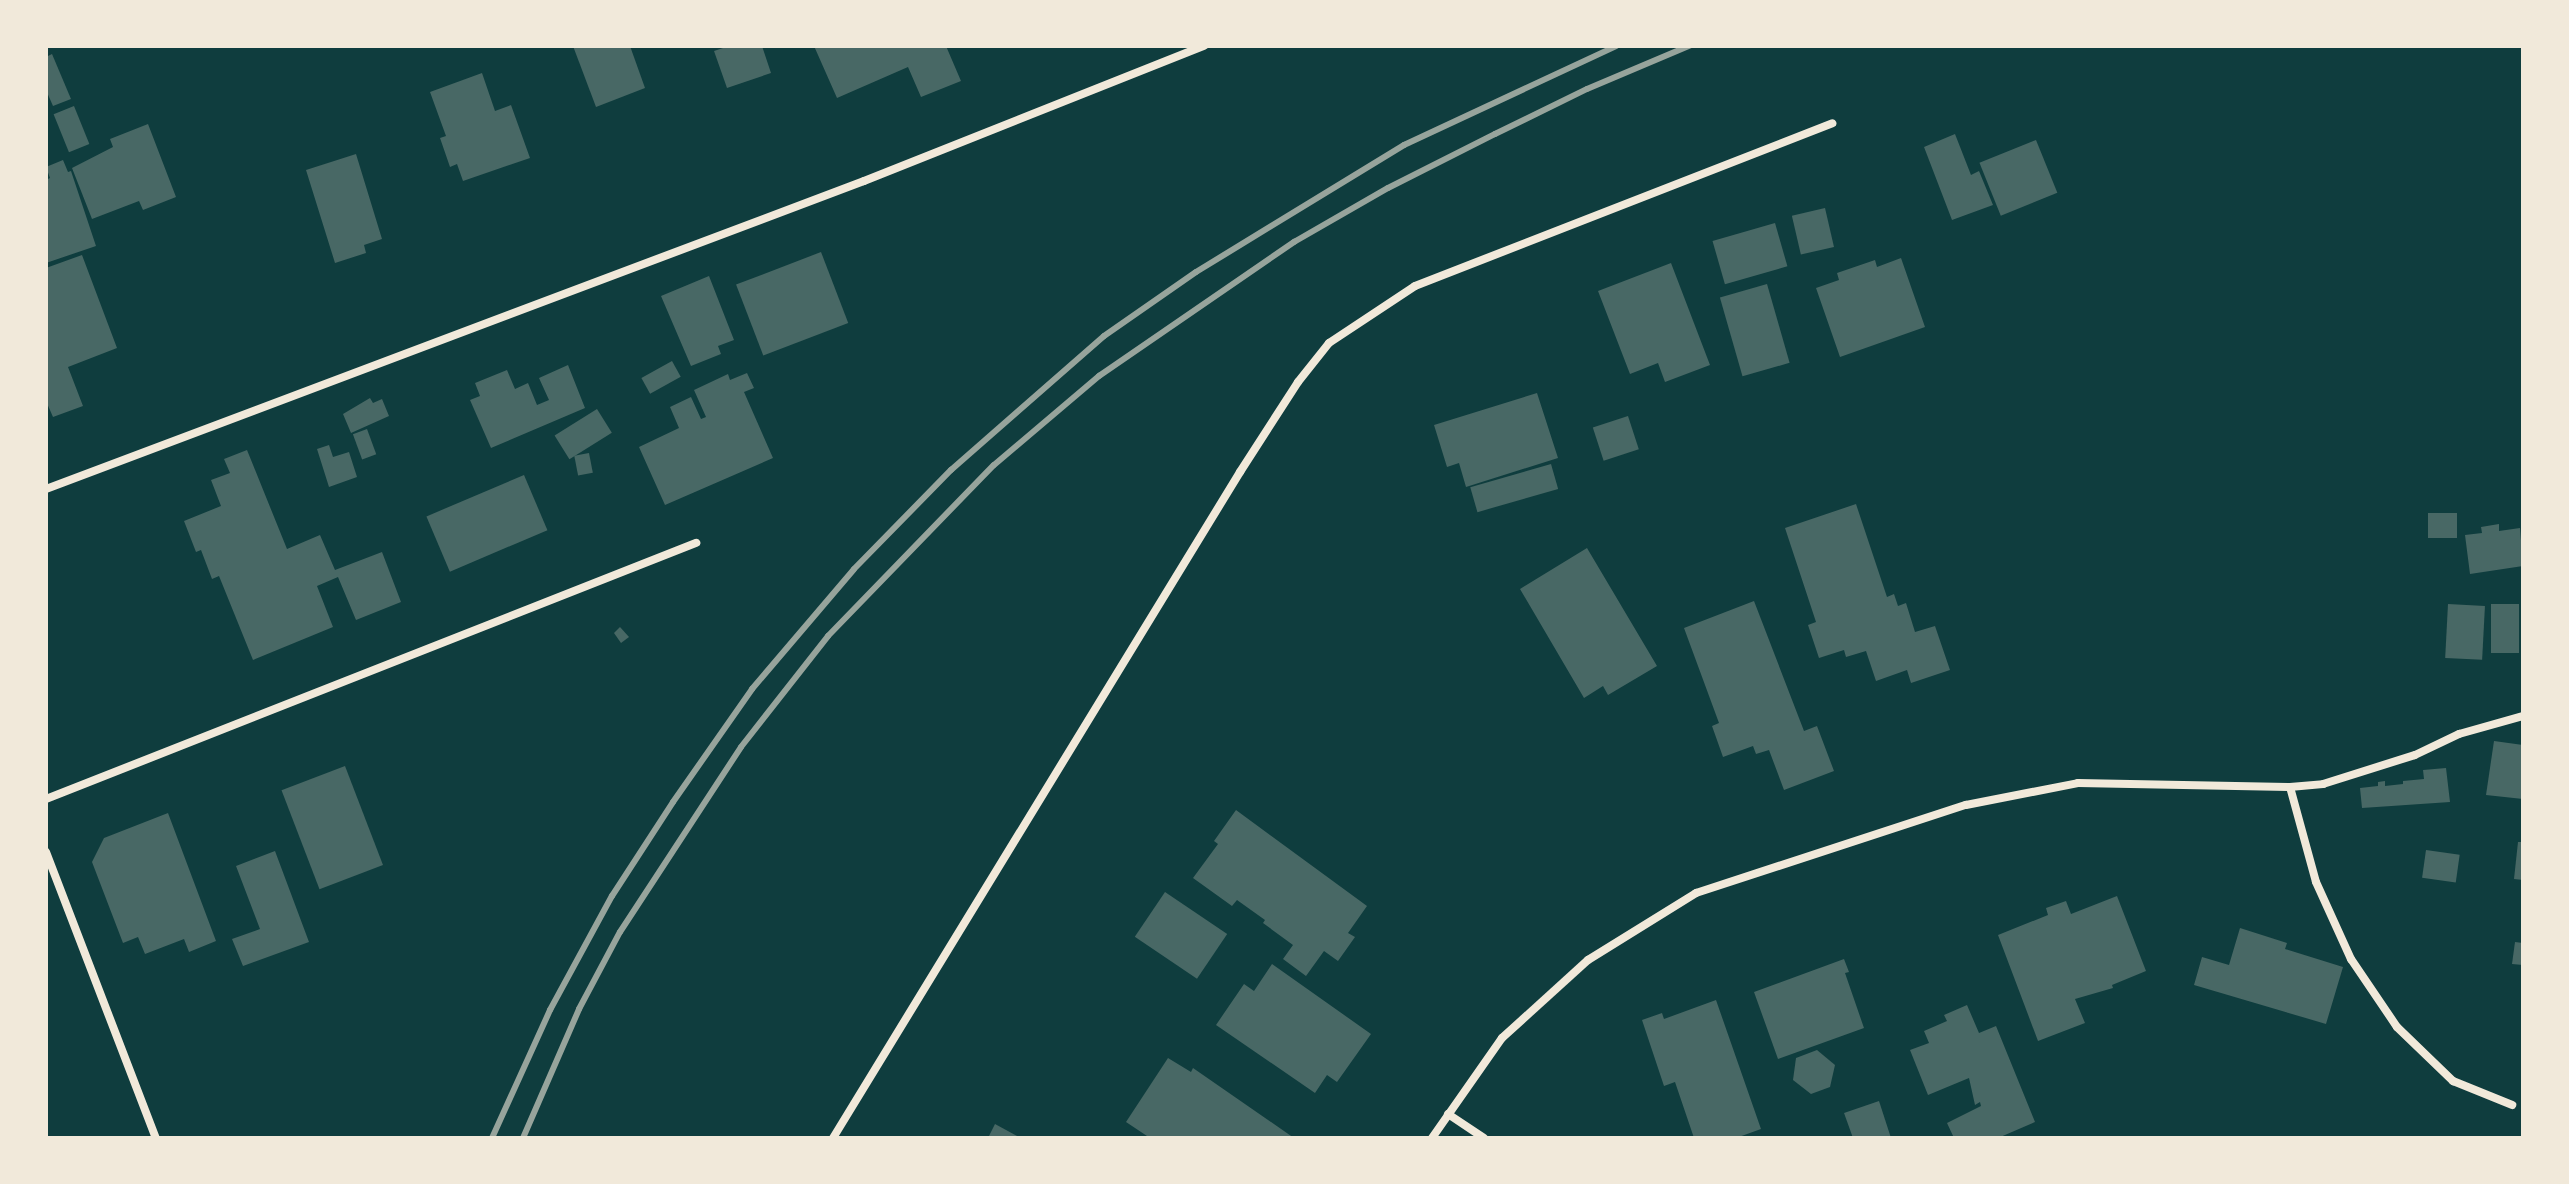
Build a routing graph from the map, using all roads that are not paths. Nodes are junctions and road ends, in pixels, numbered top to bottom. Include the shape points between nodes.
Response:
1 (1204, 46) edge
2 (1832, 123) dead end
3 (46, 489) edge
4 (696, 543) dead end
5 (2523, 716) edge
6 (2290, 787) junction
7 (46, 799) edge
8 (46, 852) edge
9 (2512, 1105) dead end
10 (1448, 1114) junction
11 (156, 1138) edge
12 (833, 1138) edge
13 (1432, 1138) edge
14 (1484, 1138) edge

1 - 3 street via 864,181
2 - 12 street via 1415,286 1329,343 1240,472
4 - 7 street
5 - 6 street via 2459,734 2349,778
6 - 9 street via 2316,882 2351,959 2397,1027 2453,1081
6 - 10 street via 2078,783 1966,805 1696,893 1588,960 1502,1038
8 - 11 street
10 - 13 street
10 - 14 street

